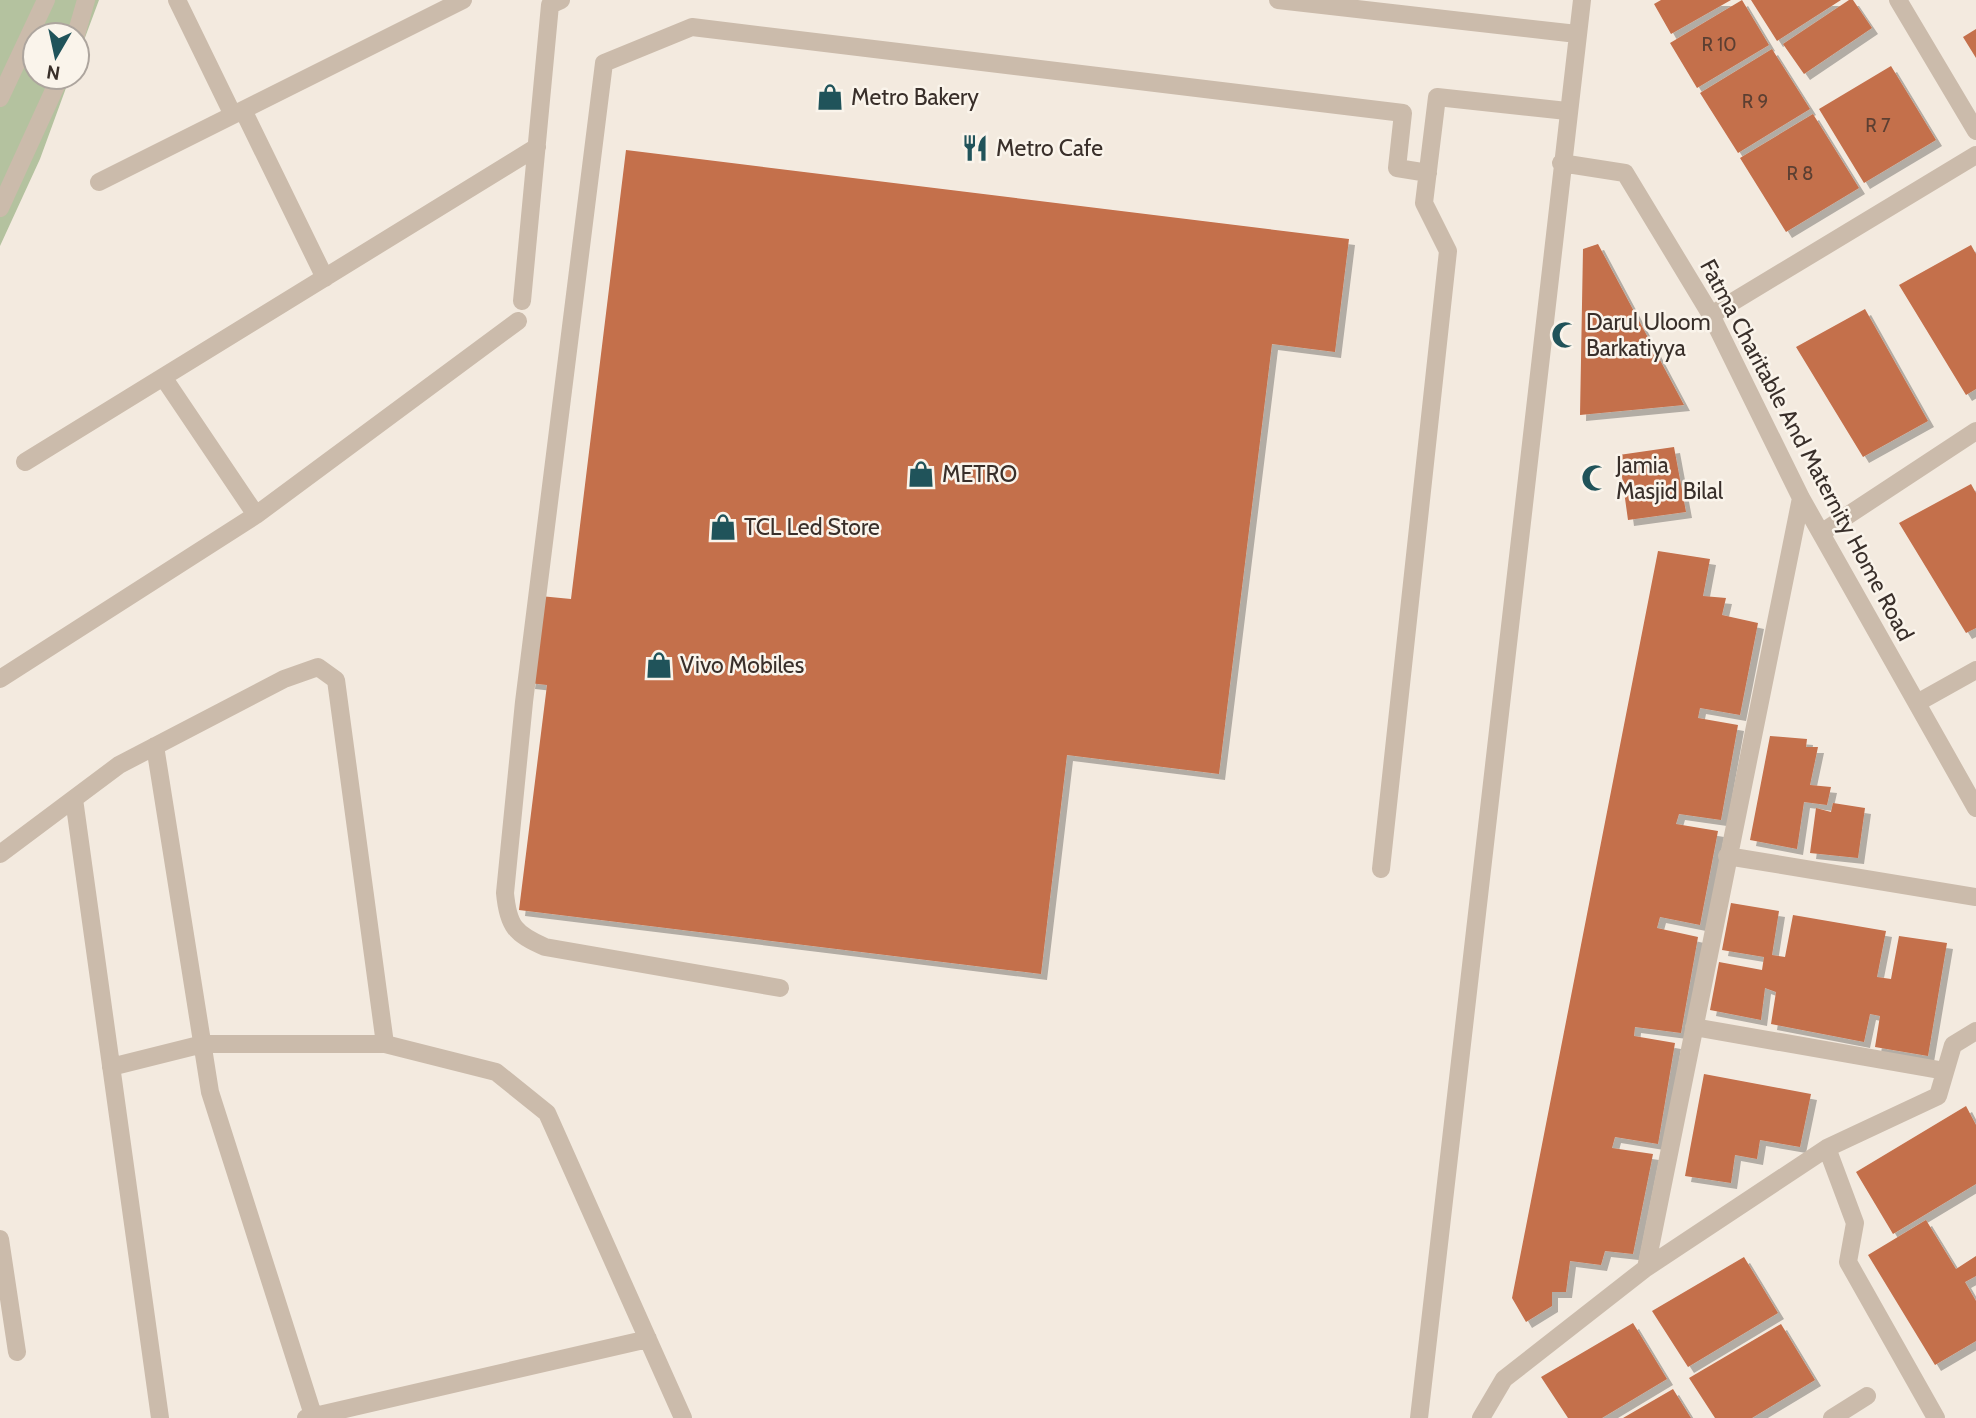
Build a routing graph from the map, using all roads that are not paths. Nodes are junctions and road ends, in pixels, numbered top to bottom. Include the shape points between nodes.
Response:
1 (46, 0) edge
2 (86, 0) edge
3 (177, 0) edge
4 (463, 0) edge
5 (1582, 0) edge
6 (1898, 0) edge
7 (1288, 1) edge
8 (553, 2) edge
9 (80, 21) edge
10 (1577, 34) junction
11 (54, 91) edge
12 (0, 97) edge
13 (1567, 111) junction
14 (238, 113) junction
15 (1976, 131) edge
16 (537, 147) junction
17 (1976, 155) edge
18 (1561, 163) junction
19 (1428, 173) junction
20 (99, 182) dead end
21 (0, 208) edge
22 (325, 278) junction
23 (522, 301) dead end
24 (1711, 315) junction
25 (517, 321) dead end
26 (163, 377) junction
27 (1973, 439) edge
28 (25, 462) dead end
29 (1801, 498) junction
30 (256, 515) junction
31 (1821, 533) junction
32 (1976, 670) edge
33 (0, 679) edge
34 (1917, 704) junction
35 (155, 746) junction
36 (74, 799) junction
37 (1976, 808) edge
38 (0, 854) edge
39 (1727, 856) junction
40 (1381, 869) dead end
41 (1976, 897) edge
42 (780, 988) dead end
43 (1694, 1027) junction
44 (1976, 1031) edge
45 (203, 1044) junction
46 (386, 1044) junction
47 (111, 1067) junction
48 (1945, 1071) junction
49 (1828, 1148) junction
50 (0, 1239) edge
51 (1646, 1268) junction
52 (648, 1339) junction
53 (17, 1352) dead end
54 (1867, 1396) dead end
55 (311, 1417) edge
56 (160, 1418) edge
57 (682, 1418) edge
58 (1419, 1418) edge
59 (1481, 1418) edge
60 (1832, 1418) edge
61 (1936, 1418) edge

1 - 12 street
2 - 9 street
3 - 14 street
4 - 14 street
5 - 10 street
6 - 15 street
7 - 10 street
8 - 16 street
10 - 13 street
11 - 21 street
13 - 18 street
13 - 19 street via 1437,97
14 - 20 street
14 - 22 street
16 - 22 street
16 - 23 street
17 - 24 street
18 - 24 street, Fatma Charitable And Maternity Home Road via 1625,173
18 - 58 street
19 - 40 street via 1424,204 1448,251
19 - 42 street via 1397,168 1404,113 692,27 604,62 524,702 505,893 507,916 521,936 545,947
22 - 26 street
24 - 29 street, Fatma Charitable And Maternity Home Road
25 - 30 street
26 - 28 street
26 - 30 street
27 - 31 street
29 - 31 street, Fatma Charitable And Maternity Home Road
29 - 39 street
30 - 33 street
31 - 34 street, Fatma Charitable And Maternity Home Road
32 - 34 street
34 - 37 street, Fatma Charitable And Maternity Home Road
35 - 36 street via 119,765
35 - 45 street
35 - 46 street via 284,678 318,667 336,680
36 - 38 street
36 - 47 street
39 - 41 street
39 - 43 street
43 - 48 street
43 - 51 street
44 - 48 street via 1953,1045
45 - 46 street
45 - 47 street
45 - 55 street via 210,1092
46 - 52 street via 496,1072 547,1113
47 - 56 street
48 - 49 street via 1938,1096
49 - 51 street
49 - 61 street via 1856,1223 1848,1262
50 - 53 street
51 - 59 street via 1504,1379
52 - 55 street
52 - 57 street
54 - 60 street

